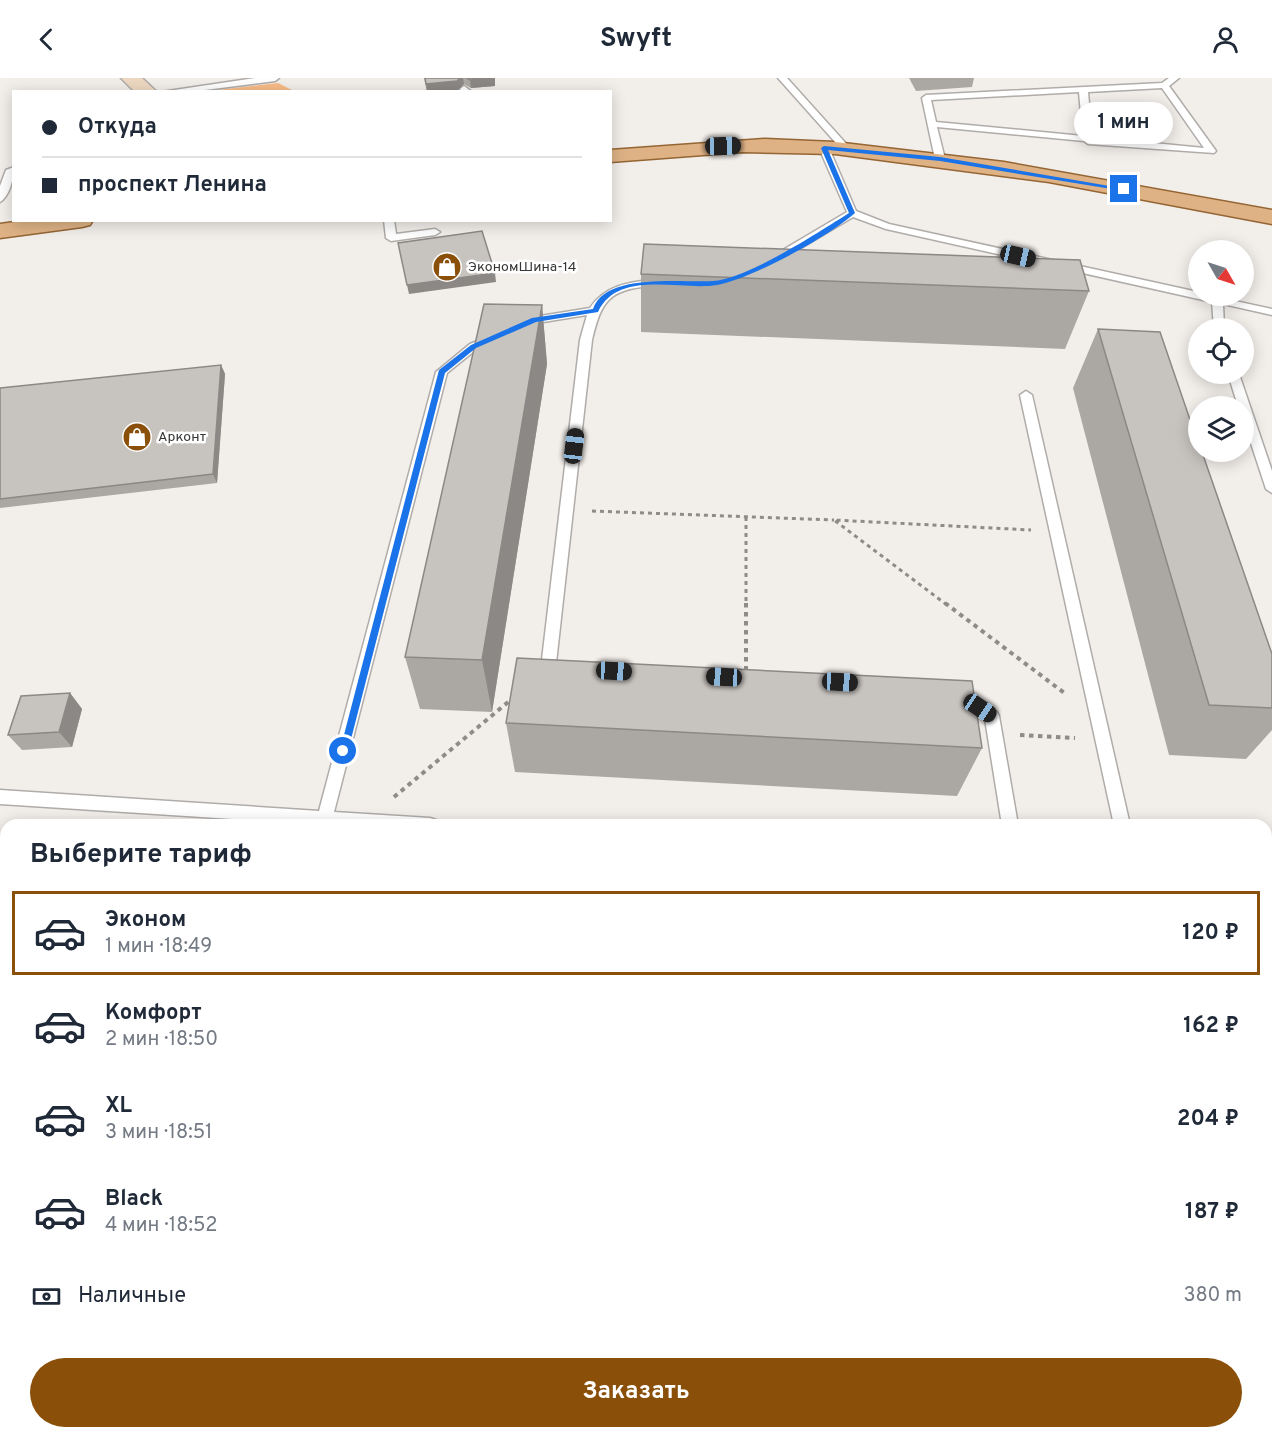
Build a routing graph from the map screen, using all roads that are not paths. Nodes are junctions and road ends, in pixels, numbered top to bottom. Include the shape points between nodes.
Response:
1 (130, 78) edge
2 (275, 78) edge
3 (782, 78) edge
4 (1175, 78) edge
5 (1164, 85) junction
6 (1083, 88) junction
7 (145, 90) edge
8 (181, 90) edge
9 (933, 124) junction
10 (1088, 141) junction
11 (824, 148) junction
12 (847, 150) junction
13 (612, 156) edge
14 (940, 159) junction
15 (12, 170) edge
16 (0, 199) edge
17 (852, 213) junction
18 (1265, 214) edge
19 (67, 222) edge
20 (389, 222) edge
21 (0, 231) edge
22 (435, 232) dead end
23 (765, 264) edge
24 (673, 283) edge
25 (1188, 294) edge
26 (1244, 306) edge
27 (596, 310) junction
28 (1272, 312) edge
29 (1236, 384) edge
30 (1026, 395) dead end
31 (1272, 489) edge
32 (571, 669) edge
33 (945, 691) edge
34 (0, 797) edge
35 (325, 818) junction
36 (339, 819) edge
37 (1009, 819) edge
38 (1121, 819) edge

1 - 7 street
2 - 8 lane
3 - 12 lane
4 - 5 lane
5 - 6 lane
5 - 10 lane via 1211,151
6 - 9 lane via 926,98
6 - 10 lane
9 - 10 lane
9 - 14 lane
11 - 12 main road
11 - 13 main road via 723,146
11 - 17 lane
12 - 14 main road
14 - 18 main road
15 - 16 lane
17 - 23 lane
17 - 25 lane via 886,226
19 - 21 main road
20 - 22 lane via 391,238
24 - 27 lane via 641,283 615,291
26 - 28 lane
27 - 32 lane via 586,340 548,668
27 - 35 lane via 534,320 474,346 442,372
29 - 31 lane
30 - 38 lane
33 - 37 lane via 967,699 993,716
34 - 35 lane
35 - 36 lane

